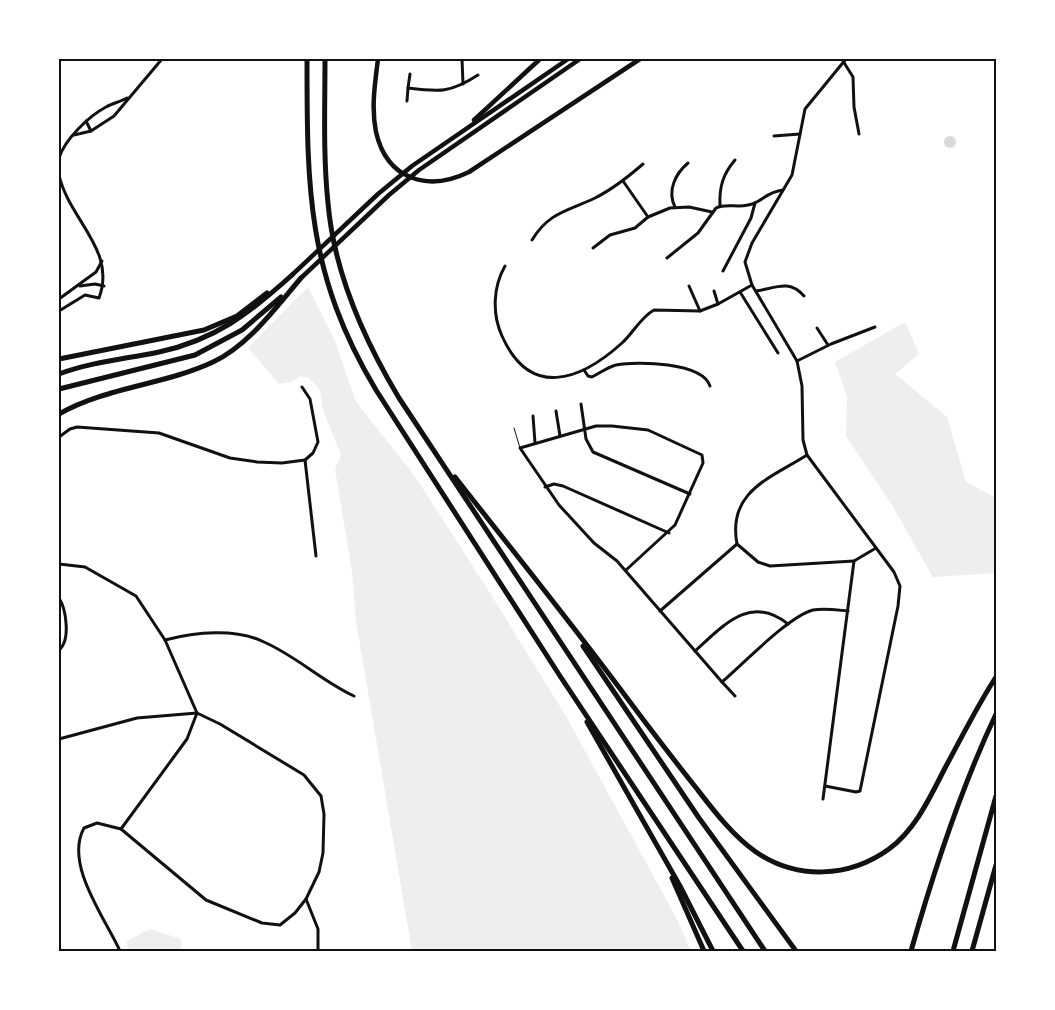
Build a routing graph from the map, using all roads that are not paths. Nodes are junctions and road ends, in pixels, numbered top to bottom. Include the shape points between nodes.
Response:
1 (162, 59) edge
2 (307, 59) edge
3 (326, 59) edge
4 (378, 59) edge
5 (462, 59) edge
6 (540, 59) edge
7 (568, 59) edge
8 (580, 59) edge
9 (636, 59) edge
10 (640, 59) edge
11 (844, 60) edge
12 (631, 64) junction
13 (410, 74) dead end
14 (478, 75) dead end
15 (463, 84) junction
16 (408, 88) junction
17 (129, 96) junction
18 (407, 100) dead end
19 (86, 121) junction
20 (91, 131) junction
21 (462, 132) junction
22 (800, 134) junction
23 (859, 134) dead end
24 (74, 135) junction
25 (774, 136) dead end
26 (59, 158) edge
27 (735, 160) dead end
28 (688, 163) dead end
29 (643, 164) dead end
30 (59, 175) edge
31 (623, 181) junction
32 (784, 190) junction
33 (755, 203) junction
34 (720, 206) junction
35 (675, 207) junction
36 (712, 212) junction
37 (648, 217) junction
38 (532, 240) dead end
39 (593, 248) dead end
40 (666, 258) dead end
41 (102, 261) junction
42 (505, 266) dead end
43 (722, 271) dead end
44 (292, 275) junction
45 (301, 278) junction
46 (752, 285) junction
47 (104, 286) junction
48 (689, 286) dead end
49 (77, 287) junction
50 (714, 291) dead end
51 (740, 292) junction
52 (756, 292) junction
53 (804, 296) dead end
54 (59, 299) edge
55 (718, 304) junction
56 (59, 311) edge
57 (700, 311) junction
58 (875, 327) dead end
59 (817, 328) dead end
60 (828, 345) junction
61 (778, 353) dead end
62 (59, 359) edge
63 (797, 361) junction
64 (584, 370) junction
65 (59, 374) edge
66 (710, 386) dead end
67 (302, 387) dead end
68 (59, 389) edge
69 (581, 404) dead end
70 (556, 411) dead end
71 (59, 414) edge
72 (533, 416) dead end
73 (514, 428) dead end
74 (585, 430) junction
75 (560, 436) junction
76 (59, 437) edge
77 (535, 443) junction
78 (430, 445) junction
79 (520, 448) junction
80 (807, 455) junction
81 (305, 460) junction
82 (545, 487) junction
83 (690, 494) junction
84 (669, 533) junction
85 (737, 544) junction
86 (876, 548) junction
87 (316, 556) dead end
88 (854, 561) junction
89 (59, 564) edge
90 (626, 570) junction
91 (59, 598) edge
92 (660, 611) junction
93 (848, 611) junction
94 (562, 614) junction
95 (788, 624) junction
96 (165, 640) junction
97 (59, 650) edge
98 (695, 651) junction
99 (560, 676) junction
100 (996, 677) edge
101 (722, 682) junction
102 (354, 696) dead end
103 (734, 696) dead end
104 (197, 713) junction
105 (996, 714) edge
106 (59, 739) edge
107 (825, 786) junction
108 (996, 796) edge
109 (823, 799) dead end
110 (121, 829) junction
111 (660, 851) junction
112 (996, 865) edge
113 (306, 899) junction
114 (120, 951) edge
115 (318, 951) edge
116 (704, 951) edge
117 (713, 951) edge
118 (743, 951) edge
119 (765, 951) edge
120 (796, 951) edge
121 (911, 951) edge
122 (952, 951) edge
123 (972, 951) edge

1 - 17 street
2 - 99 highway via 312,216 336,312 376,390
3 - 78 highway via 325,167 328,204 341,271 372,351
4 - 12 main road via 374,109 376,132 384,153 406,175 432,183 449,180 476,168
5 - 15 street
6 - 21 main road
7 - 21 main road
8 - 45 main road via 419,170
9 - 12 main road
10 - 12 main road
11 - 22 street via 805,109
11 - 23 street via 853,77
13 - 16 street
14 - 15 street
15 - 16 street via 440,92
16 - 18 street
17 - 19 street
17 - 20 street via 114,116
19 - 20 street
19 - 24 street
20 - 24 street
21 - 44 main road via 399,176
22 - 25 street
22 - 32 street via 795,166
24 - 26 street
27 - 34 street via 720,186
28 - 35 street via 671,189
29 - 31 street
30 - 41 street
31 - 37 street
31 - 38 street via 595,198 553,216 542,224
32 - 33 street via 771,191
32 - 46 street via 746,254 746,271
33 - 34 street
33 - 43 street via 751,218
34 - 36 street
35 - 36 street
35 - 37 street
36 - 40 street via 698,233
37 - 39 street via 635,228 604,238
41 - 47 street
41 - 49 street via 96,272
42 - 64 street via 498,280 495,308 500,331 513,359 528,372 541,376
44 - 62 highway via 237,316 216,326
44 - 65 highway via 240,319 212,335 176,348 90,364
45 - 68 highway via 254,321 209,349 164,364
45 - 71 highway via 248,336 214,361 84,401
46 - 51 street
46 - 52 street
47 - 49 street via 90,284
47 - 56 street via 99,298 85,295
48 - 57 street
49 - 54 street
50 - 55 street
51 - 55 street
51 - 61 street
52 - 53 street via 789,285
52 - 63 street
55 - 57 street
57 - 64 street via 654,310 621,344
58 - 60 street
59 - 60 street
60 - 63 street
63 - 80 street
64 - 66 street via 592,377 619,365 675,366 700,374
67 - 81 street via 310,399 318,442
69 - 74 street
70 - 75 street
72 - 77 street
73 - 79 lane
74 - 75 street
74 - 83 street via 589,447 596,454
74 - 83 street via 604,426 643,429 698,452 704,457
75 - 77 street
76 - 81 street via 77,427 150,432 241,461 282,463
77 - 79 street
78 - 94 highway
78 - 119 highway
79 - 82 street
80 - 85 street via 762,480 750,491 735,526
80 - 86 street
81 - 87 street
82 - 84 street via 563,486
82 - 90 street via 590,539
83 - 84 street
84 - 90 street
85 - 88 street via 752,558 770,566
85 - 92 street
86 - 88 street
86 - 107 street via 896,576 900,593 859,792
88 - 93 street
89 - 96 street via 85,567 132,592
90 - 92 street
91 - 97 street via 65,628 64,643
92 - 98 street
93 - 95 street via 816,609
93 - 107 street
94 - 100 highway via 668,755 717,814 757,852 775,862 809,872 852,868 899,841 922,811
94 - 120 highway via 699,818
95 - 98 street via 772,613 740,614
95 - 101 street
96 - 102 street via 208,634 249,636 266,642
96 - 104 street
98 - 101 street
99 - 111 highway
99 - 118 highway
101 - 103 street
104 - 106 street via 137,718
104 - 110 street via 188,739
104 - 113 street via 304,775 321,796 323,853 319,872
105 - 121 highway via 950,828
107 - 109 street
108 - 122 highway
110 - 113 street via 206,900 262,923 272,926 286,921
110 - 114 street via 104,824 90,825 84,828 77,845 83,875
111 - 116 highway
111 - 117 highway
112 - 123 highway
113 - 115 street via 318,929

